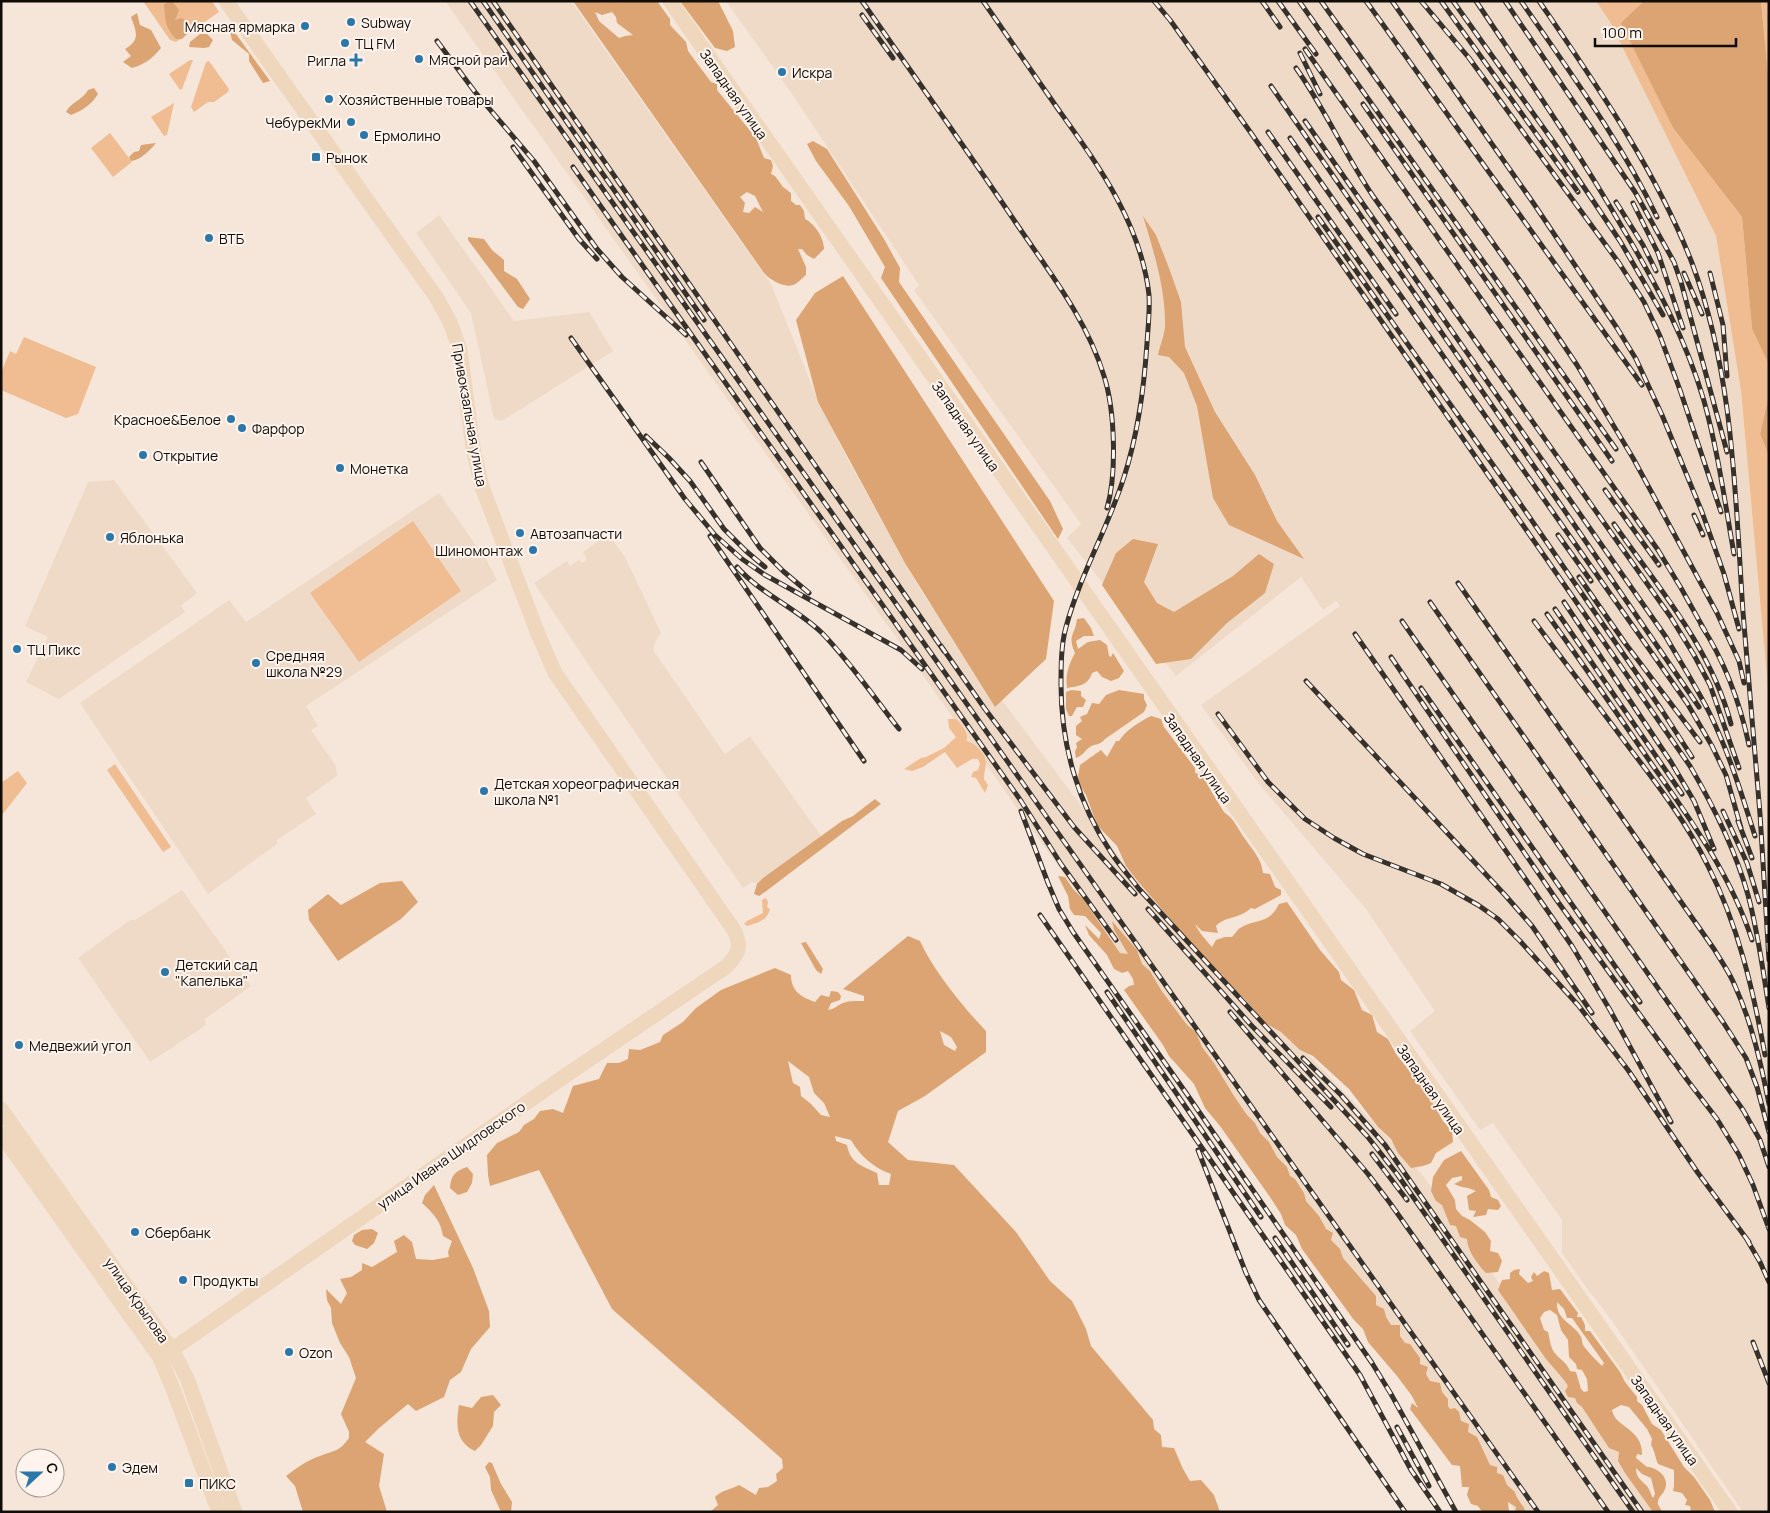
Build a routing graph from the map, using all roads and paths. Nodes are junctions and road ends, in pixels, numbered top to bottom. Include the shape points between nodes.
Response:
1 (226, 1) edge
2 (670, 1) edge
3 (739, 950) joint
4 (1, 1109) edge
5 (1, 1134) edge
6 (166, 1354) junction
7 (219, 1512) edge
8 (235, 1512) edge
9 (1730, 1512) edge

1 - 3 street, Привокзальная улица via 436,297 450,322 460,350 473,448 482,487 555,673 734,930
2 - 9 street, Западная улица via 1392,1035
3 - 6 street, улица Ивана Шидловского via 727,966
4 - 6 street, улица Крылова
5 - 6 street, улица Крылова
6 - 7 street, улица Крылова via 173,1389
6 - 8 street, улица Крылова via 187,1378

